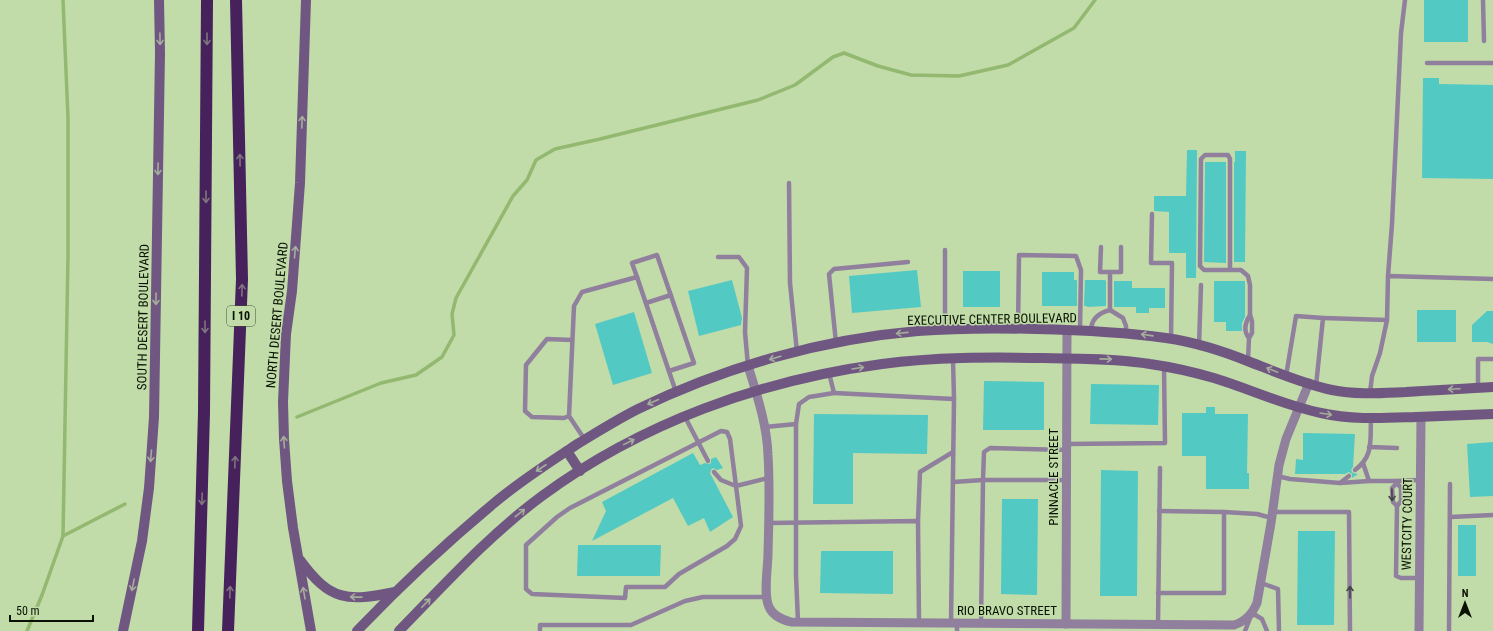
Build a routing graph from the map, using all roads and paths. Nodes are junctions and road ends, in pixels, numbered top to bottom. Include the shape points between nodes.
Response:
1 (159, 0) edge
2 (207, 0) edge
3 (236, 0) edge
4 (306, 0) edge
5 (1405, 0) edge
6 (1484, 0) edge
7 (1484, 41) dead end
8 (1426, 63) dead end
9 (1493, 63) edge
10 (789, 183) dead end
11 (1152, 214) dead end
12 (1101, 247) dead end
13 (1121, 247) dead end
14 (945, 250) dead end
15 (718, 257) dead end
16 (908, 262) dead end
17 (1230, 270) junction
18 (1110, 272) junction
19 (1388, 276) junction
20 (637, 277) junction
21 (1493, 279) edge
22 (1201, 285) dead end
23 (671, 295) junction
24 (646, 303) junction
25 (1110, 310) junction
26 (1323, 318) junction
27 (1387, 320) junction
28 (1018, 329) junction
29 (945, 330) junction
30 (1067, 330) junction
31 (1080, 330) junction
32 (1091, 331) junction
33 (1126, 333) junction
34 (1171, 339) junction
35 (572, 340) junction
36 (836, 343) junction
37 (1199, 345) junction
38 (797, 352) junction
39 (953, 358) junction
40 (1067, 359) junction
41 (1493, 359) edge
42 (1248, 361) junction
43 (748, 366) junction
44 (1164, 366) junction
45 (669, 371) junction
46 (829, 373) junction
47 (1286, 376) junction
48 (1312, 385) junction
49 (1493, 387) edge
50 (1478, 388) junction
51 (755, 390) junction
52 (676, 392) junction
53 (834, 393) junction
54 (1370, 393) junction
55 (954, 399) junction
56 (1299, 408) junction
57 (1493, 414) edge
58 (569, 416) junction
59 (684, 416) junction
60 (1421, 417) junction
61 (1371, 419) junction
62 (796, 424) junction
63 (764, 427) junction
64 (585, 440) junction
65 (699, 443) junction
66 (1067, 447) junction
67 (1369, 447) junction
68 (1397, 448) dead end
69 (567, 451) junction
70 (953, 452) junction
71 (708, 461) dead end
72 (1363, 463) junction
73 (1160, 468) dead end
74 (1355, 470) dead end
75 (580, 471) junction
76 (714, 472) dead end
77 (1277, 476) junction
78 (1348, 476) dead end
79 (768, 478) junction
80 (983, 480) junction
81 (1066, 480) junction
82 (1420, 480) junction
83 (953, 482) junction
84 (1369, 482) junction
85 (1397, 482) junction
86 (1340, 483) junction
87 (1450, 484) dead end
88 (736, 486) junction
89 (1397, 506) junction
90 (1159, 511) junction
91 (1224, 512) junction
92 (1272, 515) junction
93 (1493, 515) edge
94 (1450, 516) junction
95 (796, 522) junction
96 (918, 522) junction
97 (769, 523) junction
98 (298, 557) junction
99 (1419, 578) junction
100 (1261, 583) junction
101 (395, 592) junction
102 (1158, 593) junction
103 (767, 597) junction
104 (1252, 613) junction
105 (798, 622) junction
106 (919, 623) junction
107 (1066, 624) junction
108 (1158, 624) junction
109 (955, 626) edge
110 (987, 626) edge
111 (1016, 627) edge
112 (1112, 628) edge
113 (1193, 628) edge
114 (123, 631) edge
115 (198, 631) edge
116 (228, 631) edge
117 (311, 631) edge
118 (357, 631) edge
119 (399, 631) edge
120 (540, 631) edge
121 (1245, 631) edge
122 (1267, 631) edge
123 (1279, 631) edge
124 (1350, 631) edge
125 (1419, 631) edge
126 (1449, 631) edge

1 -> 114 main road, SOUTH DESERT BOULEVARD via 154,418 142,541
2 -> 115 highway via 204,412
116 -> 3 highway, I 10 via 242,279
98 -> 4 main road, NORTH DESERT BOULEVARD via 287,481 283,402 286,334 292,291 300,183
5 - 19 lane
6 - 7 lane
8 - 9 lane
10 - 38 lane via 790,283
11 - 34 lane via 1150,263 1172,263
12 - 18 lane via 1100,272
13 - 18 lane via 1121,272
14 - 29 lane
15 - 43 lane via 739,257 747,268 745,332
16 - 36 lane via 834,269 829,274
17 - 17 lane via 1204,270 1200,266 1201,158 1205,155 1228,155 1230,159
17 - 42 lane via 1241,270 1248,276 1250,285 1252,333 1249,338
18 - 25 lane
19 - 21 lane
19 - 27 lane
20 - 23 lane via 632,262 657,255
20 - 24 lane
20 - 35 lane via 582,292 574,306
22 - 37 lane
23 - 24 lane
23 - 45 lane via 694,363
24 - 45 lane
25 - 32 lane via 1096,317 1091,324
25 - 33 lane via 1123,318
26 - 27 lane
26 - 47 lane via 1296,316
26 - 48 lane
27 - 54 lane
28 - 29 main road, EXECUTIVE CENTER BOULEVARD
28 - 30 main road, EXECUTIVE CENTER BOULEVARD
28 - 31 lane via 1019,255 1076,256 1081,270
29 -> 36 main road, EXECUTIVE CENTER BOULEVARD via 897,333
30 - 31 main road, EXECUTIVE CENTER BOULEVARD
30 - 40 street, PINNACLE STREET
31 - 32 main road, EXECUTIVE CENTER BOULEVARD
32 - 33 main road, EXECUTIVE CENTER BOULEVARD
34 -> 33 main road, EXECUTIVE CENTER BOULEVARD
34 - 37 main road, EXECUTIVE CENTER BOULEVARD
35 - 58 lane
35 - 58 lane via 547,339 526,365 525,411 532,417
36 - 38 main road, EXECUTIVE CENTER BOULEVARD
37 - 42 main road, EXECUTIVE CENTER BOULEVARD
38 -> 43 main road, EXECUTIVE CENTER BOULEVARD
39 - 40 main road
46 -> 39 main road via 881,364
39 - 55 lane
40 -> 44 main road via 1112,360
40 - 66 street, PINNACLE STREET
41 - 50 lane via 1478,359
47 -> 42 main road, EXECUTIVE CENTER BOULEVARD
43 - 51 street, RIO BRAVO STREET
43 - 52 main road, EXECUTIVE CENTER BOULEVARD
44 - 56 main road via 1214,378
44 - 66 lane via 1165,443
45 - 52 lane
46 - 51 main road
46 - 53 lane
47 - 48 main road, EXECUTIVE CENTER BOULEVARD
48 - 54 main road, EXECUTIVE CENTER BOULEVARD via 1347,392
48 - 56 street
49 - 50 main road, EXECUTIVE CENTER BOULEVARD
50 -> 54 main road, EXECUTIVE CENTER BOULEVARD
51 - 59 main road
51 - 63 street, RIO BRAVO STREET
52 -> 64 main road, EXECUTIVE CENTER BOULEVARD via 636,410
53 - 55 lane
53 - 62 lane via 809,397 799,404
55 - 70 lane
56 -> 61 main road via 1324,414
56 - 77 street via 1286,439
57 - 60 main road
58 - 64 lane
59 - 65 lane
75 -> 59 main road via 617,448
60 - 61 main road
60 - 82 street, WESTCITY COURT
61 - 67 lane
62 - 63 lane
62 - 95 lane
63 - 79 street, RIO BRAVO STREET
64 - 69 main road, EXECUTIVE CENTER BOULEVARD
65 - 71 lane
65 - 88 lane via 721,431 727,432
65 - 88 lane via 557,517 526,545 526,589 532,594 625,598 626,587 665,587 679,574 727,546 735,538 741,526
66 - 80 lane via 990,448 984,452
66 - 81 street, PINNACLE STREET
67 - 68 lane
67 - 72 lane via 1369,454
69 - 75 main road
69 -> 101 main road, EXECUTIVE CENTER BOULEVARD via 494,502
70 - 83 lane
70 - 96 lane via 920,472
72 - 74 lane
72 - 84 lane
73 - 90 lane
119 -> 75 main road via 510,521 544,494
76 - 88 lane via 721,480
77 - 86 lane
77 - 92 street
78 - 86 lane
79 - 88 lane
79 - 97 street, RIO BRAVO STREET
80 - 81 lane
80 - 83 lane
80 - 110 lane
81 - 107 street, PINNACLE STREET
82 - 85 lane
82 - 99 street, WESTCITY COURT
83 - 109 lane
84 - 85 lane
84 - 86 lane
85 - 89 lane via 1401,488
85 -> 89 lane via 1392,488 1392,502
87 - 94 lane
89 - 99 lane via 1396,576
90 - 91 lane
90 - 102 lane
91 - 92 lane
91 - 102 lane via 1224,593
92 - 100 street
124 -> 92 lane via 1350,512
93 - 94 lane
94 - 126 lane
95 - 96 lane
95 - 97 lane
95 - 105 lane
96 - 106 lane
97 - 103 street, RIO BRAVO STREET
101 -> 98 main road via 369,597 344,596 325,588
117 -> 98 main road, NORTH DESERT BOULEVARD
99 - 125 street, WESTCITY COURT
100 - 104 street
100 - 123 lane via 1278,590
101 - 118 main road, EXECUTIVE CENTER BOULEVARD
102 - 108 lane
103 - 105 street, RIO BRAVO STREET via 775,615 783,620
103 - 120 lane via 703,597 685,601 631,625 540,625
104 - 113 street, RIO BRAVO STREET via 1244,621 1234,625
104 - 121 lane
104 - 122 lane via 1262,619
105 - 106 street, RIO BRAVO STREET
106 - 109 street, RIO BRAVO STREET
107 - 111 street, RIO BRAVO STREET
107 - 112 street, RIO BRAVO STREET
108 - 112 street, RIO BRAVO STREET
108 - 113 street, RIO BRAVO STREET
109 - 110 street, RIO BRAVO STREET
110 - 111 street, RIO BRAVO STREET

